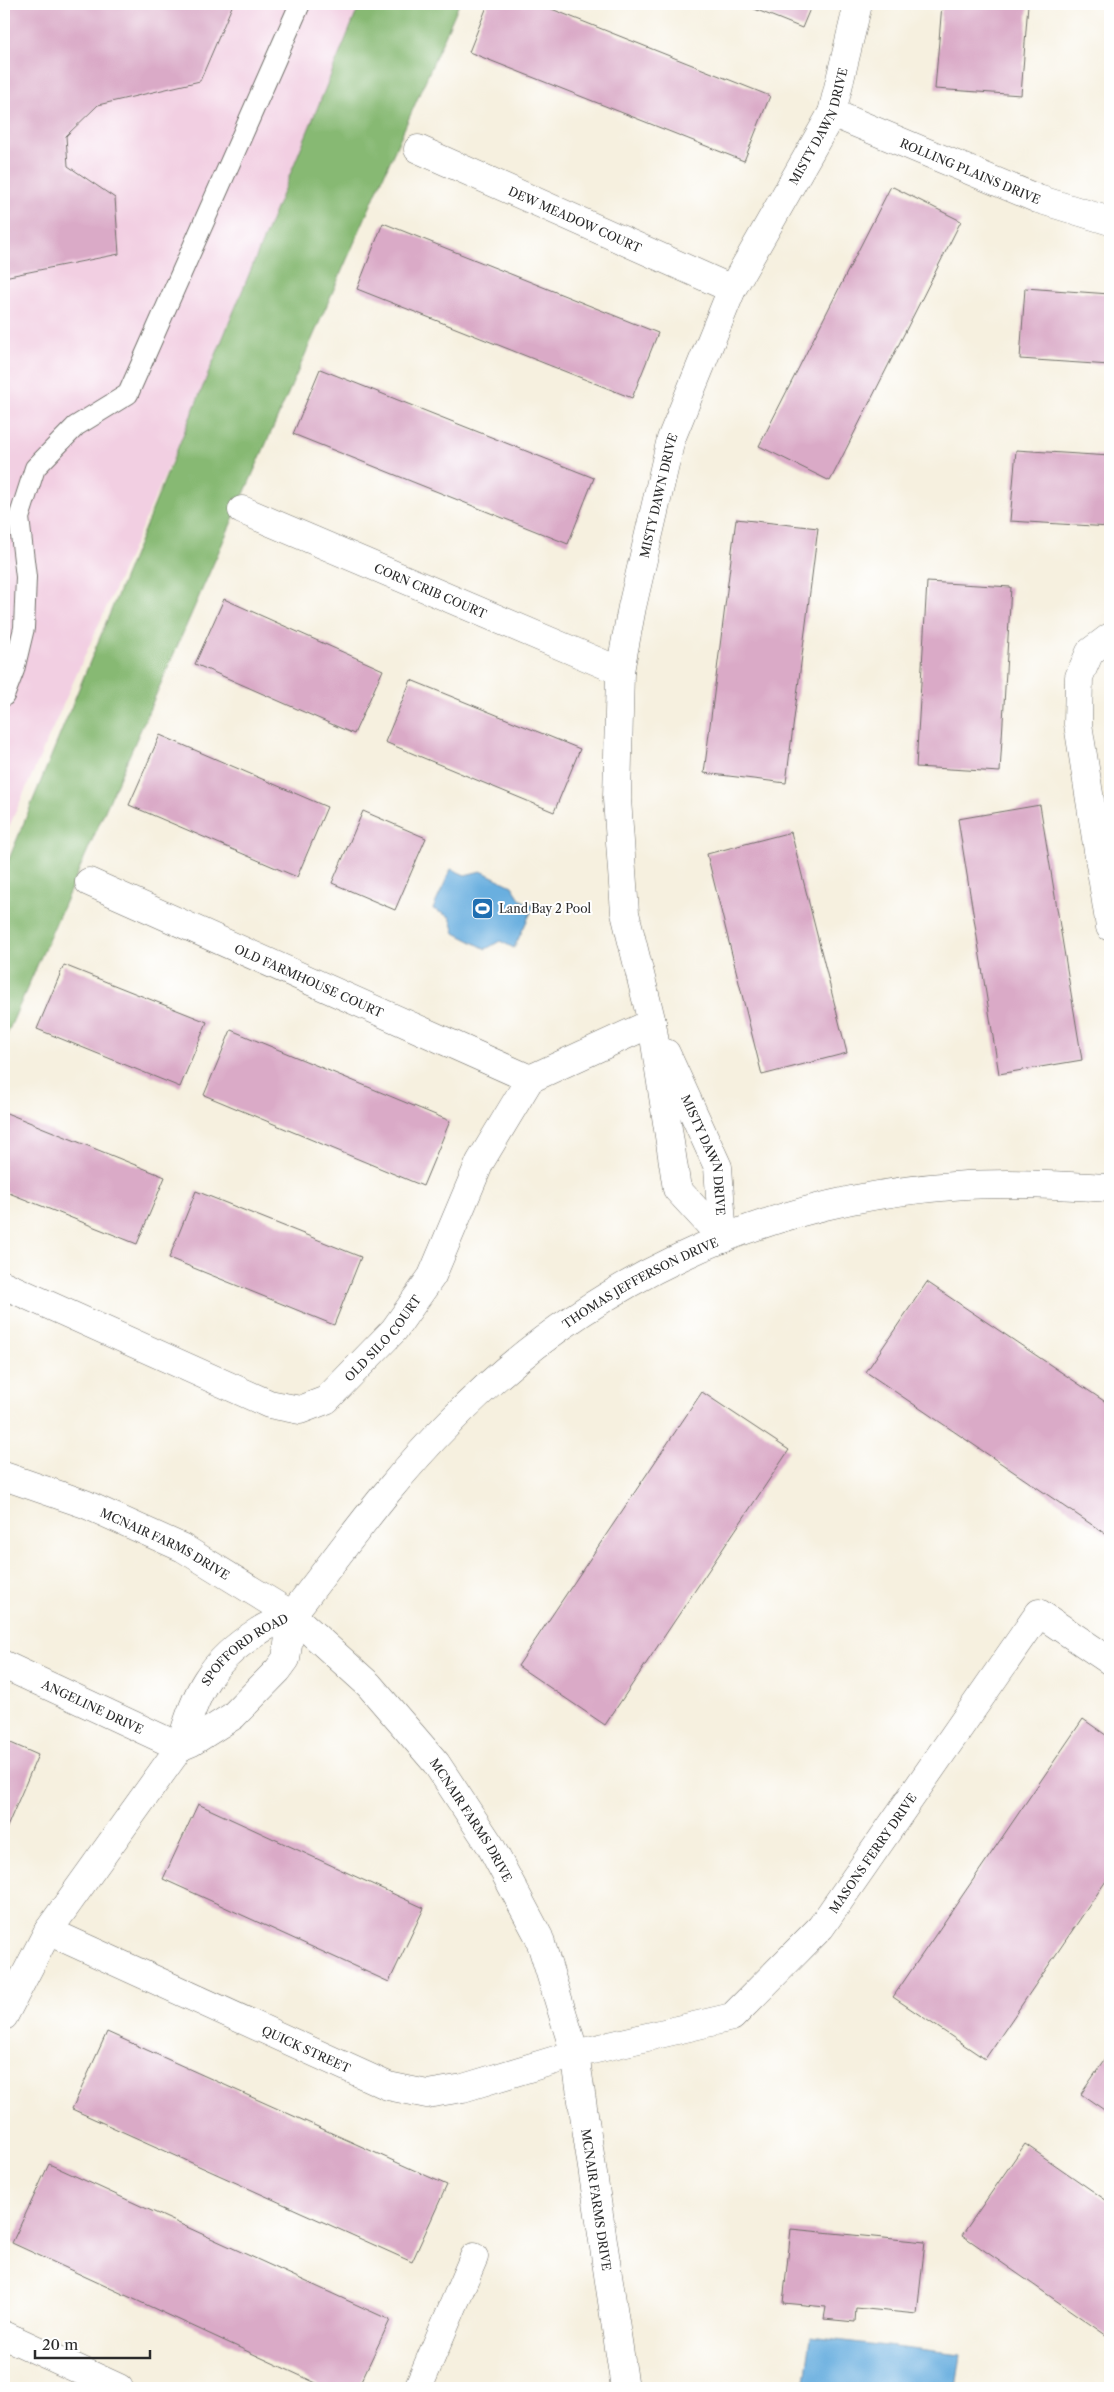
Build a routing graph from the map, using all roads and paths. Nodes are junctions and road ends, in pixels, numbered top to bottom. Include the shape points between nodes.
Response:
1 (300, 4) edge
2 (858, 4) edge
3 (832, 113) junction
4 (418, 149) dead end
5 (1110, 221) edge
6 (732, 289) junction
7 (242, 510) dead end
8 (1110, 637) edge
9 (620, 671) junction
10 (4, 696) edge
11 (89, 882) dead end
12 (1110, 927) edge
13 (652, 1022) junction
14 (530, 1079) junction
15 (1110, 1188) edge
16 (723, 1239) junction
17 (4, 1285) edge
18 (4, 1476) edge
19 (292, 1615) junction
20 (1110, 1661) edge
21 (4, 1665) edge
22 (180, 1747) junction
23 (48, 1931) junction
24 (4, 2016) edge
25 (575, 2054) junction
26 (474, 2257) dead end
27 (4, 2335) edge
28 (120, 2388) edge
29 (418, 2388) edge
30 (625, 2388) edge

1 - 10 lane via 128,394 76,426 35,468 19,518 26,577 24,628
2 - 3 street, MISTY DAWN DRIVE
3 - 5 street, ROLLING PLAINS DRIVE via 1038,199
3 - 6 street, MISTY DAWN DRIVE
4 - 6 street, DEW MEADOW COURT
6 - 9 street, MISTY DAWN DRIVE via 671,439
7 - 9 street, CORN CRIB COURT
8 - 12 street via 1090,652 1079,677 1078,724
9 - 13 street, MISTY DAWN DRIVE via 617,799 625,913
11 - 14 street, OLD FARMHOUSE COURT
13 - 14 street
13 - 16 street, MISTY DAWN DRIVE via 718,1167
13 - 16 street, MISTY DAWN DRIVE via 678,1189
14 - 17 street, OLD SILO COURT via 480,1162 432,1276 394,1330 326,1400 300,1410 270,1404
15 - 16 street, THOMAS JEFFERSON DRIVE via 997,1183 906,1191 769,1220
16 - 19 street, THOMAS JEFFERSON DRIVE via 638,1277 598,1301 520,1357 448,1423 415,1459
18 - 19 street, MCNAIR FARMS DRIVE via 85,1504 183,1548
19 - 22 street, SPOFFORD ROAD via 260,1630 215,1666 200,1688
19 - 22 street, SPOFFORD ROAD via 286,1659 278,1670 233,1716
19 - 25 street, MCNAIR FARMS DRIVE via 369,1685 436,1763 490,1844 539,1937
20 - 25 street, MASONS FERRY DRIVE via 1039,1613 821,1927 732,2018
21 - 22 street, ANGELINE DRIVE
22 - 23 street, SPOFFORD ROAD
23 - 24 street, SPOFFORD ROAD
23 - 25 street, QUICK STREET via 388,2086 427,2094 463,2088
25 - 30 street, MCNAIR FARMS DRIVE
26 - 29 street
27 - 28 street

